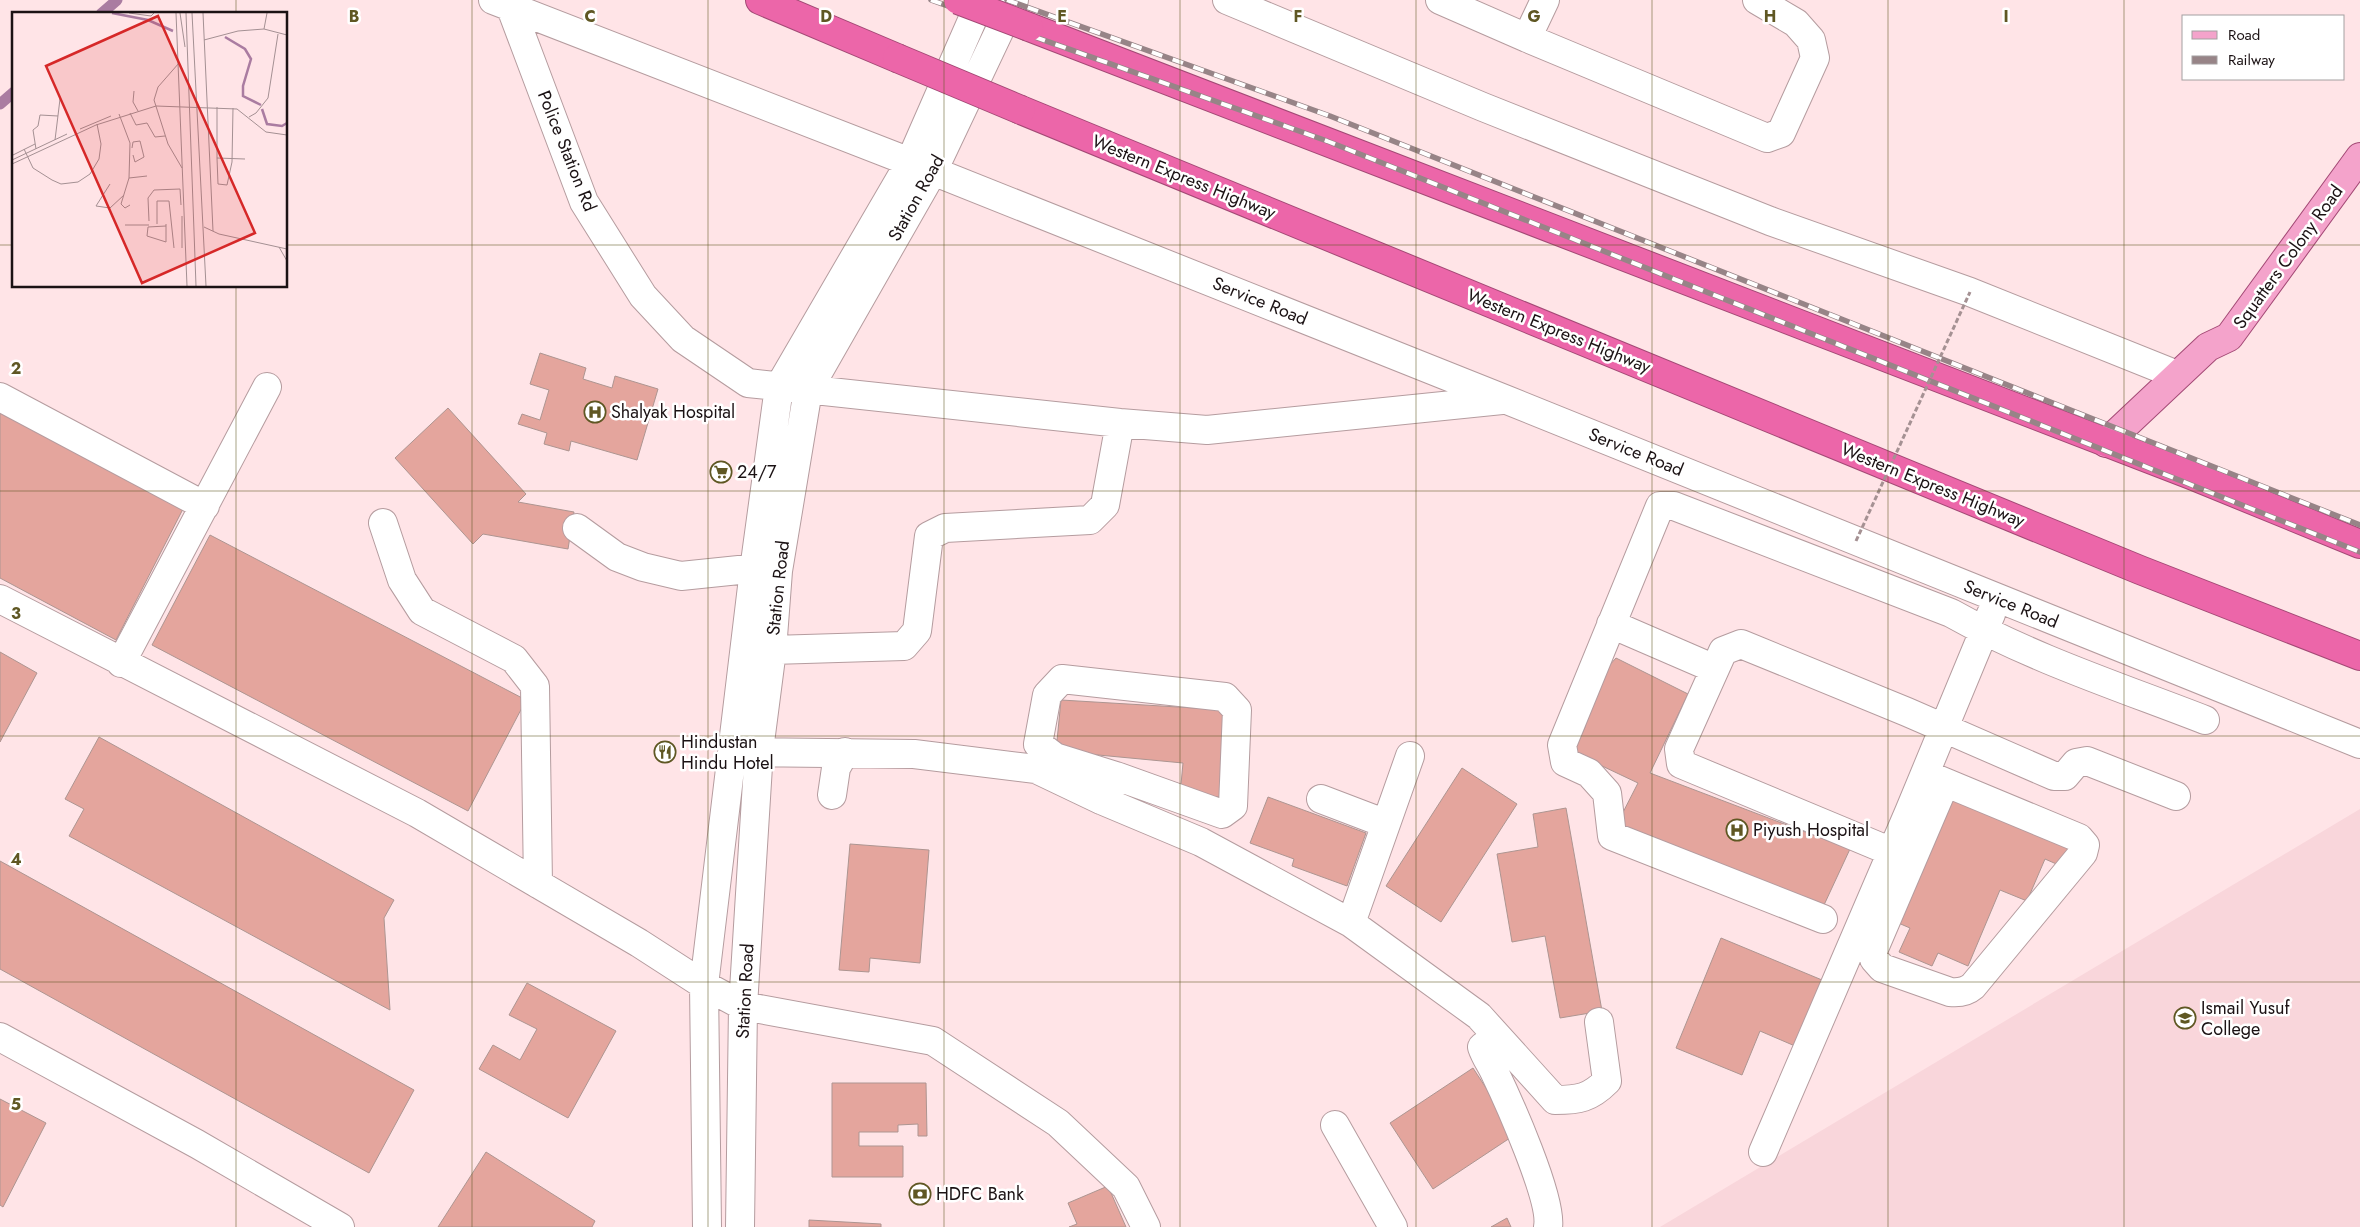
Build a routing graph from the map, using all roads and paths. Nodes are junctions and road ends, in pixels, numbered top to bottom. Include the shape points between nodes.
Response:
1 (760, 0) edge
2 (958, 0) edge
3 (981, 0) edge
4 (1014, 0) edge
5 (1228, 0) edge
6 (1440, 0) edge
7 (1545, 0) edge
8 (1757, 0) edge
9 (502, 4) edge
10 (1527, 38) junction
11 (2360, 157) edge
12 (922, 167) junction
13 (1970, 292) junction
14 (2177, 374) junction
15 (267, 387) dead end
16 (779, 387) junction
17 (808, 390) junction
18 (0, 397) edge
19 (1507, 400) junction
20 (1120, 423) junction
21 (2106, 443) junction
22 (205, 506) junction
23 (383, 523) dead end
24 (578, 528) dead end
25 (1856, 541) junction
26 (2360, 544) edge
27 (766, 571) junction
28 (1997, 598) junction
29 (0, 599) edge
30 (1611, 624) junction
31 (1984, 632) junction
32 (772, 650) junction
33 (2360, 656) edge
34 (121, 663) junction
35 (1715, 669) junction
36 (2205, 720) dead end
37 (1943, 729) junction
38 (2360, 744) edge
39 (759, 750) junction
40 (732, 752) junction
41 (845, 752) junction
42 (1410, 756) dead end
43 (1116, 776) junction
44 (1935, 779) junction
45 (832, 795) dead end
46 (2176, 796) dead end
47 (1101, 800) junction
48 (1321, 800) dead end
49 (1384, 823) junction
50 (1892, 852) junction
51 (538, 884) junction
52 (1823, 919) dead end
53 (1351, 923) junction
54 (1866, 939) junction
55 (704, 986) junction
56 (743, 1006) junction
57 (1599, 1022) dead end
58 (1497, 1036) junction
59 (0, 1037) edge
60 (1335, 1125) dead end
61 (1763, 1152) dead end
62 (340, 1227) edge
63 (707, 1227) edge
64 (740, 1227) edge
65 (1146, 1227) edge
66 (1393, 1227) edge
67 (1548, 1227) edge

1 - 33 highway, Western Express Highway, bridge via 2140,570
2 - 21 highway, bridge
3 - 12 street, Station Road
4 - 12 street, Station Road
5 - 13 street via 1483,107 1761,217
6 - 10 street
7 - 10 street
8 - 10 street via 1796,23 1811,40 1815,58 1782,133 1767,138
9 - 12 street, Service Road
9 - 16 street, Police Station Rd via 584,202 643,296 683,339 748,383
11 - 14 main road, Squatters Colony Road via 2229,337 2208,347
12 - 16 street, Station Road
12 - 17 street, Station Road
12 - 19 street, Service Road
13 - 14 street
13 - 25 path, bridge
14 - 21 main road, Squatters Colony Road
15 - 22 street
16 - 17 street, Police Station Rd
16 - 27 street, Station Road
17 - 20 street, Police Station Rd
17 - 27 street, Station Road
18 - 22 street
19 - 20 street, Police Station Rd via 1207,430
19 - 25 street, Service Road
20 - 32 street via 1105,506 1090,520 945,528 929,536 917,631 904,646
21 - 26 highway
22 - 34 street
23 - 51 street via 402,580 422,611 514,659 535,686
24 - 27 street via 617,557 681,576
25 - 28 street, Service Road
27 - 32 street, Station Road
27 - 40 street, Station Road
28 - 31 street
28 - 38 street, Service Road
29 - 34 street
30 - 31 street via 1660,506 1674,506 1951,613
30 - 35 street
30 - 52 street via 1562,745 1565,762 1589,773 1607,793 1612,836
31 - 36 street
31 - 37 street
32 - 39 street, Station Road
34 - 51 street via 417,813
35 - 37 street via 1723,650 1741,644
35 - 50 street via 1679,750 1681,764
37 - 44 street
37 - 46 street via 2054,776 2065,776 2076,763 2087,762
39 - 40 street
39 - 41 street
39 - 56 street, Station Road
40 - 55 street, Station Road
41 - 45 street via 836,768
41 - 47 street via 914,754 1036,769
42 - 49 street
43 - 43 street via 1055,757 1038,744 1047,695 1062,679 1225,698 1237,710 1233,806 1222,814
43 - 47 street
44 - 50 street
44 - 54 street
44 - 54 street via 2079,838 2084,842 2085,850 1973,986 1963,992 1950,992 1882,968 1874,959
47 - 53 street via 1201,842
48 - 49 street
49 - 53 street
50 - 54 street
51 - 55 street via 639,943
53 - 58 street via 1479,1016
54 - 61 street
55 - 56 street
55 - 63 street, Station Road
56 - 64 street, Station Road
56 - 65 street via 933,1041 1058,1123 1126,1187
57 - 58 street via 1607,1081 1594,1094 1572,1100 1555,1100
58 - 67 street via 1482,1047 1542,1187
59 - 62 street via 197,1144
60 - 66 street

